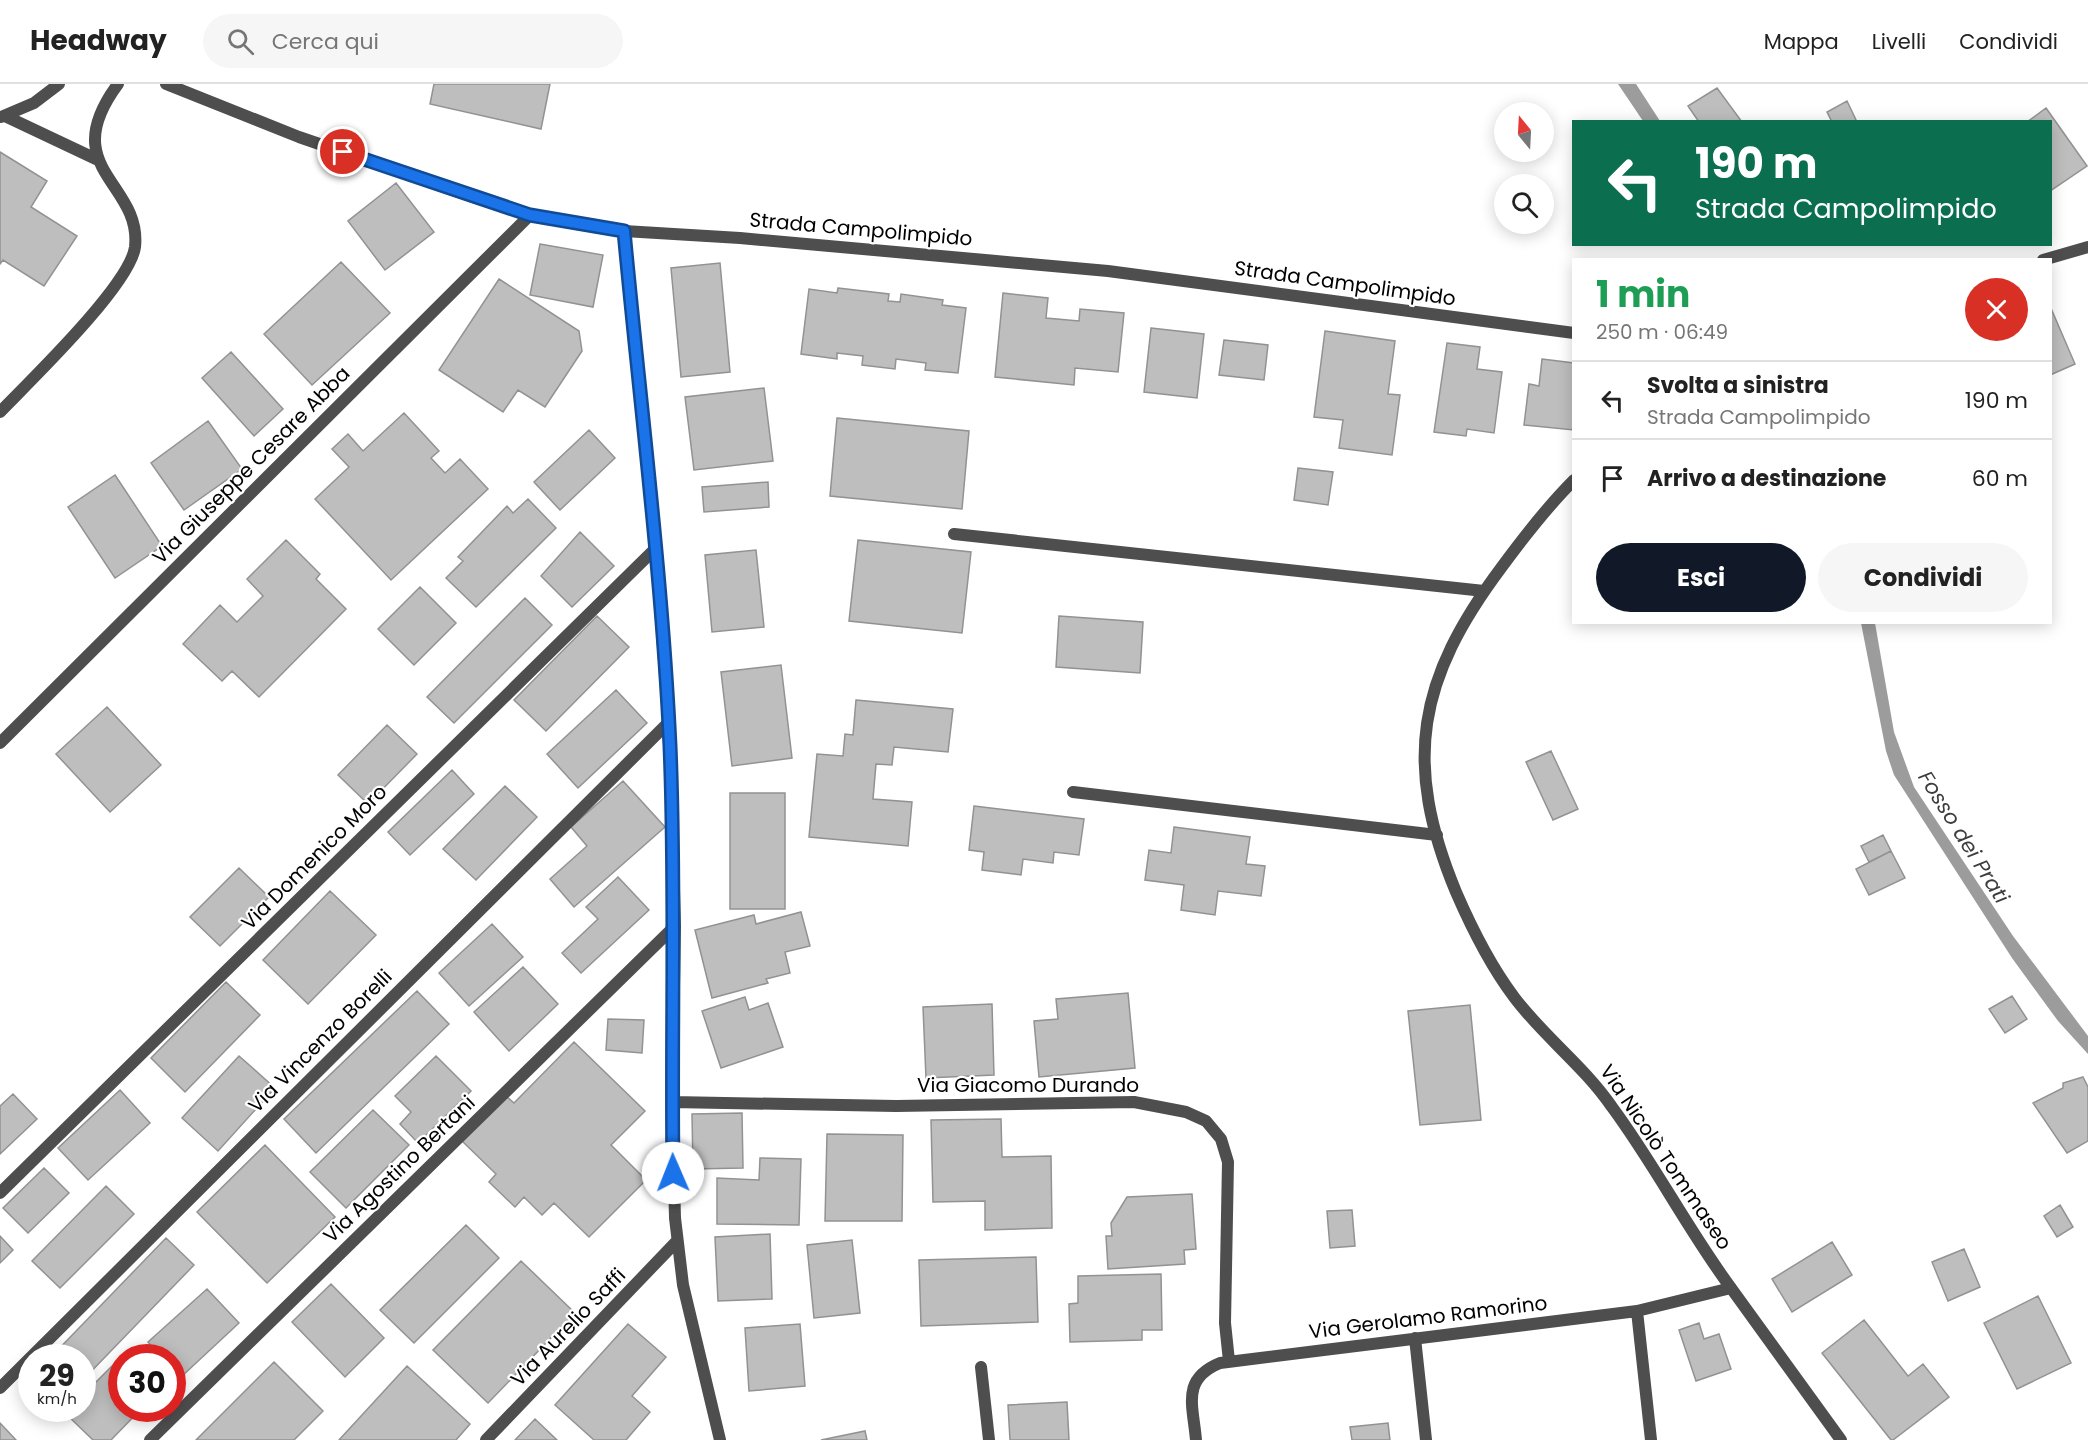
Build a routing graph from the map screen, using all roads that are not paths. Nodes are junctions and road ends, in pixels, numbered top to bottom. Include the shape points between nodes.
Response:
1 (59, 84) edge
2 (118, 84) edge
3 (166, 84) edge
4 (2, 116) edge
5 (96, 159) junction
6 (530, 215) junction
7 (624, 231) junction
8 (2088, 247) edge
9 (2050, 258) edge
10 (1572, 333) edge
11 (0, 412) edge
12 (1572, 482) edge
13 (954, 534) dead end
14 (656, 548) junction
15 (1484, 591) junction
16 (668, 723) junction
17 (0, 743) edge
18 (1073, 792) dead end
19 (1437, 835) junction
20 (675, 926) junction
21 (672, 1102) junction
22 (0, 1193) edge
23 (677, 1241) junction
24 (1731, 1288) junction
25 (1637, 1311) junction
26 (1415, 1338) junction
27 (1230, 1361) junction
28 (981, 1367) dead end
29 (0, 1388) edge
30 (150, 1440) edge
31 (486, 1440) edge
32 (720, 1440) edge
33 (989, 1440) edge
34 (1197, 1440) edge
35 (1426, 1440) edge
36 (1651, 1440) edge
37 (1841, 1440) edge

1 - 4 street via 34,103
2 - 5 street via 98,120
3 - 6 street, Strada Campolimpido via 299,137
4 - 5 street
5 - 11 street via 129,216 135,246 132,259 109,296
6 - 7 street, Strada Campolimpido
6 - 17 street, Via Giuseppe Cesare Abba
7 - 10 street, Strada Campolimpido via 1108,271
7 - 14 street
8 - 9 street
12 - 15 street, Via Nicolò Tommaseo
13 - 15 street
14 - 16 street
14 - 22 street, Via Domenico Moro
15 - 19 street, Via Nicolò Tommaseo via 1450,647 1431,701 1424,771
16 - 20 street
16 - 29 street, Via Vincenzo Borelli
18 - 19 street
19 - 24 street, Via Nicolò Tommaseo via 1465,913 1498,974 1525,1011 1573,1058 1611,1104
20 - 21 street
20 - 30 street, Via Agostino Bertani
21 - 23 street
21 - 27 street, Via Giacomo Durando via 896,1106 1121,1101 1195,1115 1215,1128 1228,1162 1225,1323
23 - 31 street, Via Aurelio Saffi
23 - 32 street via 683,1285
24 - 25 street, Via Gerolamo Ramorino
24 - 37 street, Via Nicolò Tommaseo
25 - 26 street, Via Gerolamo Ramorino
25 - 36 street
26 - 27 street, Via Gerolamo Ramorino
26 - 35 street
27 - 34 street, Via Gerolamo Ramorino via 1205,1369 1193,1384
28 - 33 street

